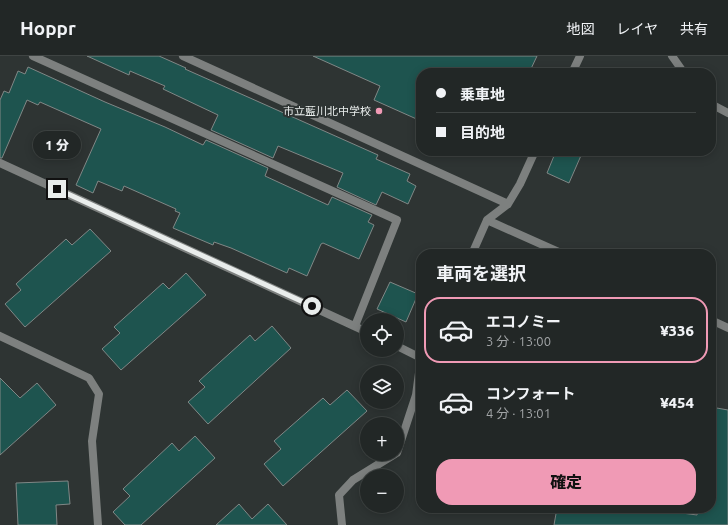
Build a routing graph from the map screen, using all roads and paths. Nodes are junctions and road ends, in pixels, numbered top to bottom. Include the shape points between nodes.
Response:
1 (33, 56) edge
2 (183, 56) edge
3 (580, 56) edge
4 (672, 56) edge
5 (574, 68) edge
6 (680, 68) edge
7 (716, 107) edge
8 (728, 113) edge
9 (533, 156) edge
10 (0, 163) edge
11 (508, 204) junction
12 (487, 220) junction
13 (474, 249) edge
14 (551, 249) edge
15 (716, 322) edge
16 (355, 326) junction
17 (360, 328) edge
18 (728, 328) edge
19 (0, 336) edge
20 (404, 350) edge
21 (416, 356) edge
22 (416, 395) edge
23 (404, 430) edge
24 (383, 461) edge
25 (98, 525) edge
26 (342, 525) edge

1 - 16 street via 397,220
2 - 11 street
3 - 5 street
4 - 6 street
7 - 8 street
9 - 11 street
10 - 16 street
11 - 12 street
12 - 13 street
12 - 14 street
15 - 18 street
16 - 17 street
19 - 25 street via 89,378 99,394 92,441
20 - 21 street
22 - 23 street
24 - 26 street via 353,480 339,496

